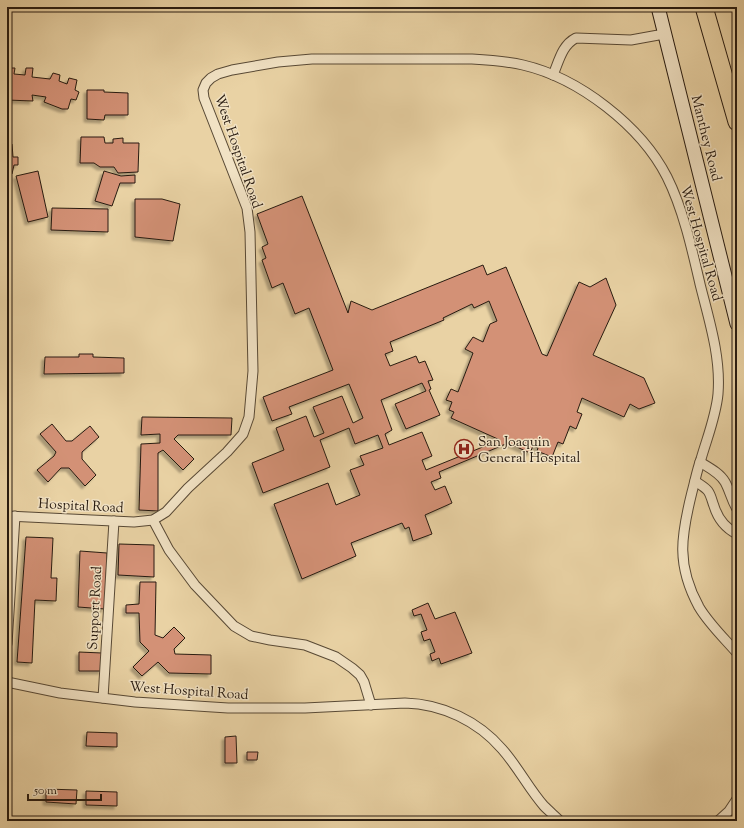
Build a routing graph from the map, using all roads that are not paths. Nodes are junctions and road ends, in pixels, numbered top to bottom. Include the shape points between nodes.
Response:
1 (658, 7) edge
2 (704, 7) edge
3 (664, 34) junction
4 (553, 75) junction
5 (737, 122) edge
6 (737, 324) edge
7 (700, 462) junction
8 (695, 481) junction
9 (737, 508) edge
10 (11, 516) edge
11 (153, 520) junction
12 (114, 521) junction
13 (737, 534) edge
14 (7, 644) edge
15 (737, 653) edge
16 (7, 682) edge
17 (103, 698) junction
18 (371, 705) junction
19 (737, 799) edge
20 (560, 821) edge
21 (718, 821) edge

1 - 3 street, Manthey Road
2 - 5 highway
3 - 4 street via 631,40 576,38 565,46
3 - 6 street, Manthey Road
4 - 7 street, West Hospital Road via 591,95 625,123 667,176 679,205 717,364 717,400
4 - 11 street, West Hospital Road via 524,65 494,60 320,59 278,62 232,70 210,78 203,90 204,98 247,208 250,232 251,407 243,434 238,440 166,512
7 - 8 street, West Hospital Road
7 - 9 street via 725,481
8 - 13 street via 709,493 720,520
8 - 15 street, West Hospital Road via 683,531 684,568 689,586 702,612
10 - 12 street, Hospital Road
10 - 14 street
11 - 12 street, Hospital Road
11 - 18 street via 169,550 195,585 234,626 251,636 305,645 336,657 360,675
12 - 17 street, Support Road
16 - 17 street, West Hospital Road via 60,693
17 - 18 street, West Hospital Road via 228,708
18 - 20 street, West Hospital Road via 417,703 436,707 476,725 502,749 544,805
19 - 21 street

